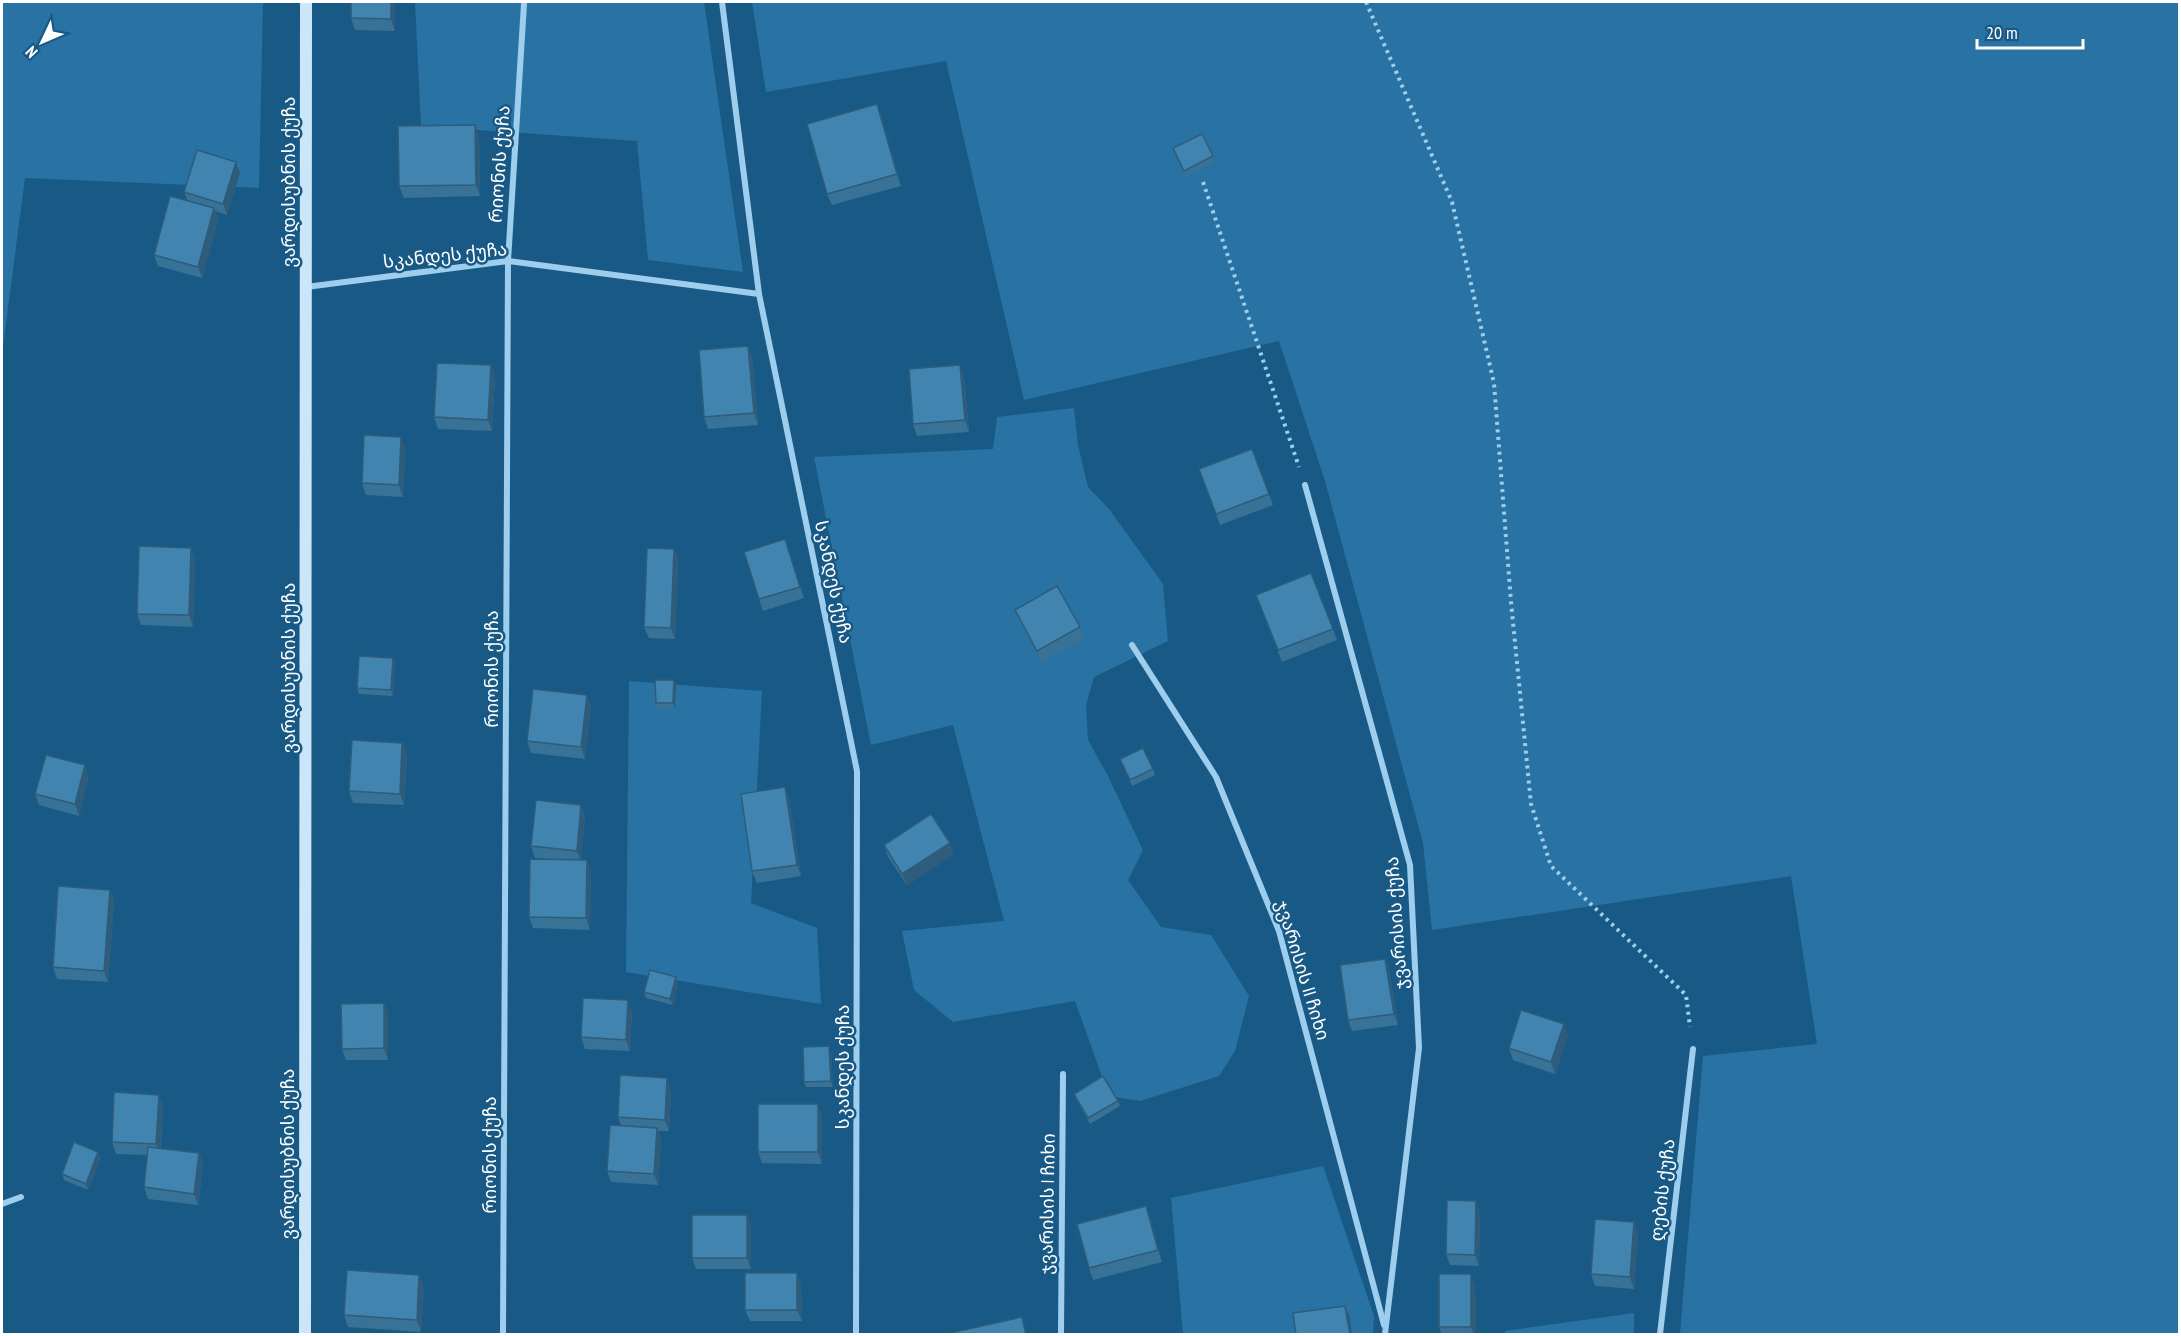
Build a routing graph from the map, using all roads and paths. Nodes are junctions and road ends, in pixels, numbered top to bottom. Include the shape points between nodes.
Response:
1 (306, 2) edge
2 (722, 2) edge
3 (1366, 2) edge
4 (524, 4) dead end
5 (1203, 182) dead end
6 (508, 261) junction
7 (306, 287) junction
8 (759, 294) junction
9 (1305, 485) joint
10 (1132, 645) dead end
11 (1693, 1049) joint
12 (1064, 1074) dead end
13 (21, 1197) dead end
14 (2, 1204) edge
15 (1385, 1331) edge
16 (305, 1335) edge
17 (503, 1335) edge
18 (856, 1335) edge
19 (1061, 1335) edge
20 (1660, 1335) edge

1 - 7 street, ვარდისუბნის ქუჩა
2 - 8 street
3 - 11 path via 1452,202 1494,383 1531,804 1551,866 1686,995
4 - 6 street, რიონის ქუჩა
5 - 9 path
6 - 7 street, სკანდეს ქუჩა
6 - 8 street, სკანდეს ქუჩა
6 - 17 street, რიონის ქუჩა
7 - 16 street, ვარდისუბნის ქუჩა
8 - 18 street, სკანდეს ქუჩა via 857,771
9 - 15 street, ჯვარისის ქუჩა via 1410,865 1419,1048
10 - 15 street, ჯვარისის II ჩიხი via 1216,777 1279,931
11 - 20 street, ღების ქუჩა
12 - 19 street, ჯვარისის I ჩიხი
13 - 14 street

